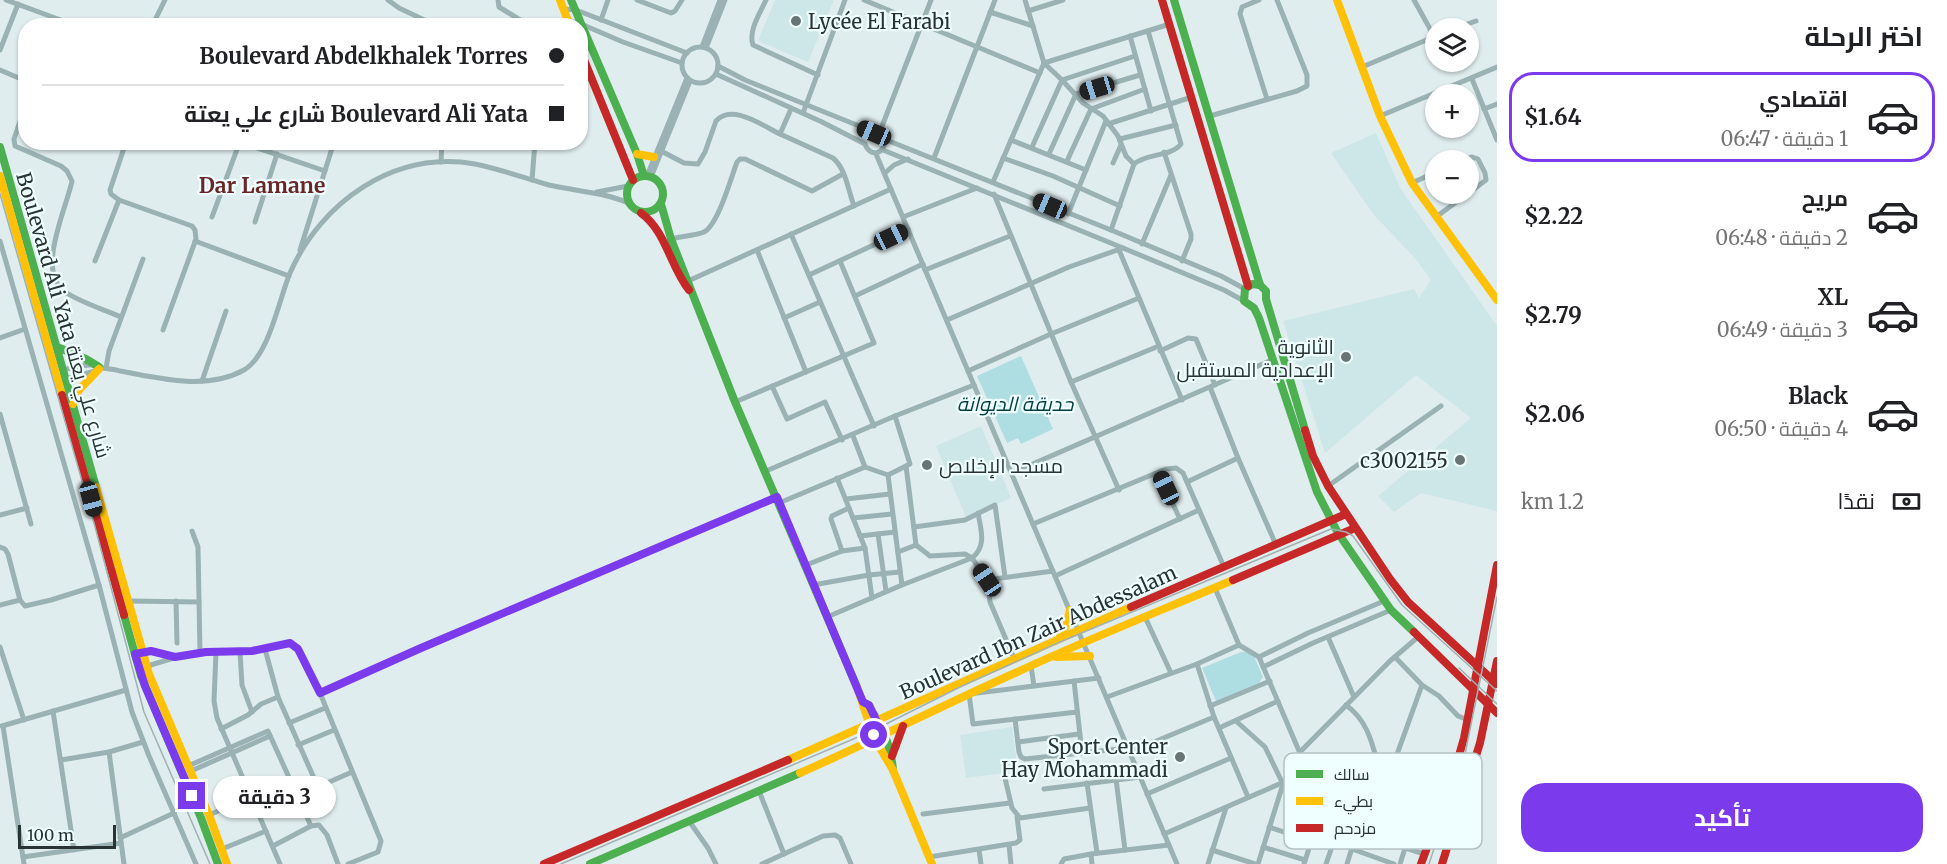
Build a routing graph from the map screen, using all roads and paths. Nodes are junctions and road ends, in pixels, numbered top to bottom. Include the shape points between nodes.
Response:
1 (7, 0) edge
2 (165, 0) edge
3 (388, 0) edge
4 (402, 0) edge
5 (498, 0) edge
6 (560, 0) edge
7 (571, 0) edge
8 (608, 0) edge
9 (637, 0) edge
10 (682, 0) edge
11 (720, 0) edge
12 (725, 0) edge
13 (766, 0) edge
14 (845, 0) edge
15 (864, 0) edge
16 (932, 0) edge
17 (995, 0) edge
18 (1025, 0) edge
19 (1063, 0) edge
20 (1162, 0) edge
21 (1174, 0) edge
22 (1259, 0) edge
23 (1277, 0) edge
24 (1337, 0) edge
25 (1414, 0) edge
26 (18, 4) junction
27 (399, 8) junction
28 (564, 9) junction
29 (576, 10) junction
30 (1028, 11) junction
31 (990, 12) junction
32 (56, 18) edge
33 (156, 18) edge
34 (420, 18) edge
35 (517, 18) edge
36 (567, 18) edge
37 (579, 18) edge
38 (1425, 19) edge
39 (600, 20) junction
40 (922, 23) junction
41 (1170, 24) junction
42 (1033, 26) junction
43 (588, 27) edge
44 (1148, 31) junction
45 (1130, 36) junction
46 (1425, 40) edge
47 (588, 41) edge
48 (977, 46) junction
49 (704, 48) junction
50 (0, 50) edge
51 (687, 53) junction
52 (1135, 56) junction
53 (682, 63) junction
54 (1044, 63) junction
55 (718, 66) junction
56 (1362, 67) junction
57 (1497, 67) edge
58 (0, 70) edge
59 (588, 71) edge
60 (1040, 73) junction
61 (716, 74) junction
62 (818, 75) junction
63 (1140, 75) junction
64 (18, 78) edge
65 (688, 79) junction
66 (1472, 79) junction
67 (1062, 80) junction
68 (1145, 89) junction
69 (1076, 94) junction
70 (1192, 97) junction
71 (1267, 99) junction
72 (807, 104) junction
73 (1170, 104) junction
74 (1497, 104) edge
75 (791, 108) junction
76 (1091, 109) junction
77 (1484, 109) junction
78 (1151, 111) junction
79 (803, 113) junction
80 (1210, 116) junction
81 (1380, 116) junction
82 (1107, 123) junction
83 (1176, 126) junction
84 (18, 127) edge
85 (780, 134) junction
86 (879, 135) junction
87 (1011, 140) junction
88 (1497, 140) edge
89 (1121, 142) junction
90 (865, 144) junction
91 (0, 147) edge
92 (18, 147) edge
93 (1032, 147) junction
94 (24, 150) edge
95 (123, 150) edge
96 (237, 150) edge
97 (265, 150) edge
98 (332, 150) edge
99 (442, 150) edge
100 (534, 150) edge
101 (883, 150) junction
102 (662, 151) junction
103 (1164, 152) junction
104 (277, 154) junction
105 (637, 154) junction
106 (876, 154) junction
107 (1049, 154) junction
108 (654, 157) junction
109 (934, 158) junction
110 (1003, 158) junction
111 (908, 159) junction
112 (1067, 161) junction
113 (1479, 161) edge
114 (441, 162) junction
115 (1113, 163) dead end
116 (1134, 164) junction
117 (1086, 170) junction
118 (325, 171) junction
119 (843, 174) junction
120 (885, 174) junction
121 (1171, 175) junction
122 (0, 176) edge
123 (648, 176) junction
124 (1425, 177) edge
125 (532, 180) junction
126 (993, 182) junction
127 (631, 183) junction
128 (1412, 183) junction
129 (1479, 185) edge
130 (977, 188) junction
131 (1079, 188) junction
132 (891, 189) junction
133 (593, 193) junction
134 (994, 194) junction
135 (118, 200) junction
136 (628, 203) junction
137 (661, 204) junction
138 (1454, 204) edge
139 (854, 206) junction
140 (1120, 206) junction
141 (638, 212) junction
142 (1068, 214) junction
143 (212, 217) dead end
144 (903, 217) junction
145 (1436, 217) junction
146 (255, 222) dead end
147 (908, 229) junction
148 (1111, 230) junction
149 (791, 234) junction
150 (1010, 236) junction
151 (671, 239) junction
152 (0, 241) edge
153 (195, 241) junction
154 (1142, 244) junction
155 (1121, 249) junction
156 (757, 250) junction
157 (2, 252) edge
158 (297, 258) junction
159 (143, 259) dead end
160 (95, 261) dead end
161 (840, 261) junction
162 (1182, 261) junction
163 (924, 267) junction
164 (809, 275) junction
165 (289, 276) junction
166 (688, 281) junction
167 (1031, 284) junction
168 (1260, 285) junction
169 (1247, 287) junction
170 (691, 291) junction
171 (855, 296) junction
172 (1138, 298) junction
173 (1266, 299) junction
174 (1497, 300) edge
175 (1244, 301) junction
176 (820, 302) junction
177 (1254, 308) junction
178 (226, 311) dead end
179 (121, 317) junction
180 (784, 318) junction
181 (947, 320) junction
182 (25, 329) junction
183 (163, 330) dead end
184 (1051, 334) junction
185 (0, 338) edge
186 (57, 347) junction
187 (1160, 348) junction
188 (843, 356) junction
189 (1274, 359) junction
190 (101, 368) junction
191 (60, 371) junction
192 (969, 371) junction
193 (806, 372) junction
194 (62, 380) junction
195 (202, 381) junction
196 (1071, 382) junction
197 (974, 385) junction
198 (772, 386) junction
199 (1212, 386) junction
200 (1182, 400) junction
201 (735, 402) junction
202 (73, 404) junction
203 (1442, 406) dead end
204 (0, 414) edge
205 (895, 416) junction
206 (874, 426) junction
207 (853, 436) junction
208 (1095, 438) junction
209 (842, 440) junction
210 (1238, 458) junction
211 (906, 466) junction
212 (865, 467) junction
213 (766, 471) junction
214 (1012, 473) junction
215 (1158, 473) junction
216 (888, 475) junction
217 (837, 478) junction
218 (1187, 482) junction
219 (1328, 486) junction
220 (1119, 490) junction
221 (890, 494) junction
222 (778, 500) junction
223 (846, 500) junction
224 (27, 508) junction
225 (849, 508) junction
226 (1199, 510) junction
227 (978, 513) junction
228 (892, 514) junction
229 (1346, 514) junction
230 (0, 515) edge
231 (853, 518) junction
232 (1180, 519) junction
233 (1331, 521) junction
234 (31, 524) dead end
235 (1033, 524) junction
236 (914, 527) junction
237 (1355, 528) junction
238 (192, 531) dead end
239 (895, 532) junction
240 (878, 534) junction
241 (860, 536) junction
242 (1339, 536) junction
243 (916, 545) junction
244 (1276, 545) junction
245 (0, 547) edge
246 (865, 548) junction
247 (842, 551) junction
248 (898, 552) junction
249 (972, 558) junction
250 (806, 565) junction
251 (1497, 565) edge
252 (1224, 567) junction
253 (900, 572) junction
254 (1054, 573) junction
255 (884, 574) junction
256 (869, 575) junction
257 (1005, 577) junction
258 (987, 580) junction
259 (99, 585) junction
260 (813, 585) junction
261 (902, 585) junction
262 (1215, 588) junction
263 (886, 591) junction
264 (872, 597) junction
265 (20, 600) junction
266 (129, 601) junction
267 (1384, 601) junction
268 (176, 602) junction
269 (199, 602) junction
270 (0, 605) edge
271 (1070, 610) junction
272 (1391, 610) junction
273 (827, 617) junction
274 (1145, 617) junction
275 (1079, 631) junction
276 (1303, 635) junction
277 (1328, 637) junction
278 (1418, 637) junction
279 (1059, 639) junction
280 (177, 643) dead end
281 (1084, 644) junction
282 (1239, 645) junction
283 (1482, 645) junction
284 (0, 646) edge
285 (1308, 646) junction
286 (264, 649) junction
287 (200, 652) junction
288 (216, 652) junction
289 (240, 652) junction
290 (1463, 652) junction
291 (139, 653) junction
292 (1090, 656) junction
293 (175, 657) junction
294 (1052, 657) junction
295 (1259, 657) junction
296 (1395, 657) junction
297 (1014, 658) junction
298 (1497, 661) edge
299 (1197, 664) junction
300 (1477, 665) junction
301 (1031, 666) junction
302 (1263, 667) junction
303 (143, 668) junction
304 (1171, 673) junction
305 (1099, 678) junction
306 (1074, 681) junction
307 (1270, 681) junction
308 (1495, 682) edge
309 (1422, 685) junction
310 (1034, 686) junction
311 (1473, 689) junction
312 (126, 690) junction
313 (320, 693) junction
314 (969, 694) junction
315 (278, 697) junction
316 (1107, 697) junction
317 (1354, 697) junction
318 (1278, 701) junction
319 (1346, 705) junction
320 (1210, 706) junction
321 (1488, 706) junction
322 (325, 708) junction
323 (53, 711) junction
324 (252, 712) junction
325 (1077, 712) junction
326 (1497, 713) edge
327 (1214, 717) junction
328 (1015, 719) junction
329 (24, 720) junction
330 (1468, 720) junction
331 (1236, 721) junction
332 (289, 723) junction
333 (873, 724) junction
334 (2, 726) edge
335 (903, 726) junction
336 (1219, 728) junction
337 (221, 729) junction
338 (334, 730) junction
339 (1079, 734) junction
340 (880, 738) junction
341 (143, 742) junction
342 (1018, 742) junction
343 (298, 745) junction
344 (1129, 750) junction
345 (230, 751) junction
346 (108, 752) junction
347 (1300, 752) joint
348 (1082, 753) junction
349 (1375, 753) edge
350 (1397, 753) edge
351 (1458, 753) edge
352 (1477, 753) edge
353 (892, 756) junction
354 (1231, 758) junction
355 (61, 760) junction
356 (189, 769) junction
357 (893, 770) junction
358 (352, 772) junction
359 (1140, 777) junction
360 (1005, 778) dead end
361 (1116, 779) junction
362 (1087, 783) junction
363 (1283, 784) junction
364 (318, 787) junction
365 (1044, 789) dead end
366 (759, 791) junction
367 (1147, 794) junction
368 (297, 795) junction
369 (250, 797) junction
370 (1248, 797) junction
371 (1010, 803) junction
372 (1090, 808) junction
373 (1226, 808) junction
374 (174, 813) junction
375 (208, 814) junction
376 (923, 814) dead end
377 (1017, 817) junction
378 (689, 821) junction
379 (311, 826) junction
380 (1269, 827) junction
381 (266, 831) junction
382 (1284, 833) edge
383 (1164, 834) junction
384 (121, 841) junction
385 (1009, 845) junction
386 (1168, 845) junction
387 (273, 846) junction
388 (1263, 847) junction
389 (222, 849) junction
390 (1331, 849) edge
391 (1352, 849) joint
392 (1405, 849) edge
393 (1413, 849) edge
394 (1426, 849) edge
395 (1447, 849) edge
396 (74, 850) junction
397 (980, 850) junction
398 (1125, 850) junction
399 (1212, 850) junction
400 (1094, 853) junction
401 (784, 854) junction
402 (1424, 854) junction
403 (23, 861) edge
404 (603, 861) edge
405 (930, 861) edge
406 (1379, 861) edge
407 (1304, 862) edge
408 (124, 864) edge
409 (196, 864) edge
410 (218, 864) edge
411 (227, 864) edge
412 (280, 864) edge
413 (338, 864) edge
414 (348, 864) edge
415 (544, 864) edge
416 (590, 864) edge
417 (716, 864) edge
418 (763, 864) edge
419 (851, 864) edge
420 (981, 864) edge
421 (1011, 864) edge
422 (1061, 864) edge
423 (1092, 864) edge
424 (1177, 864) edge
425 (1208, 864) edge
426 (1256, 864) edge
427 (1326, 864) edge
428 (1347, 864) edge
429 (1394, 864) edge
430 (1400, 864) edge
431 (1421, 864) edge
432 (1442, 864) edge

1 - 26 street
2 - 33 street
3 - 27 street
4 - 27 street
5 - 35 street via 499,7
6 - 28 main road
7 - 29 main road
8 - 39 street
9 - 10 street via 671,13
11 - 49 street
12 - 49 street
13 - 62 street via 753,32 753,45
14 - 62 street
15 - 40 street
16 - 40 street
17 - 31 street
18 - 30 street
19 - 30 street
20 - 41 main road
21 - 80 main road
22 - 71 street via 1242,7 1240,14
23 - 71 street via 1308,79 1304,89
24 - 56 main road
25 - 38 street
26 - 32 street
26 - 50 street
27 - 34 street
28 - 29 street
28 - 36 main road
29 - 37 main road
29 - 39 street
30 - 42 street
31 - 42 street
31 - 48 street
39 - 51 street
40 - 48 street
40 - 86 street
41 - 44 street
41 - 70 main road
42 - 54 street
43 - 53 street
44 - 45 street
44 - 73 street
45 - 52 street
45 - 54 street
46 - 56 street
47 - 105 main road
48 - 60 street
48 - 109 street
49 - 51 street
49 - 55 street via 715,55
51 - 53 street
52 - 63 street
52 - 67 street
53 - 65 street
54 - 60 street
54 - 67 street
55 - 61 street
55 - 72 street
56 - 81 main road
57 - 66 street
58 - 64 street
59 - 127 main road
60 - 87 street
61 - 65 street via 701,84
61 - 75 street
62 - 72 street
63 - 68 street
63 - 69 street
65 - 102 street
65 - 108 street
66 - 77 street
66 - 81 street
67 - 69 street
67 - 93 street
68 - 76 street
68 - 78 street
69 - 76 street
69 - 107 street
70 - 73 street
70 - 169 main road
71 - 80 street
72 - 79 street
72 - 86 street
73 - 78 street
73 - 83 street
74 - 77 street
75 - 79 street
75 - 85 street
76 - 82 street
76 - 112 street
77 - 88 street
78 - 82 street
79 - 90 street
80 - 168 main road
81 - 128 main road
82 - 89 street
82 - 117 street
83 - 89 street
83 - 103 street via 1180,146
84 - 92 street via 14,139
85 - 102 street via 729,114 716,121 698,164 684,163
85 - 119 street via 832,158
86 - 90 street via 867,137
86 - 101 street via 885,145
86 - 109 street
87 - 93 street
87 - 110 street
89 - 115 street
89 - 116 street
90 - 106 street
91 - 186 main road, Boulevard Ali Yata شارع علي يعتة
93 - 107 street
94 - 179 street via 61,166 72,181 53,245 58,284 68,293
95 - 135 street via 110,190
96 - 143 street
97 - 104 street
98 - 118 street
99 - 114 street
100 - 125 street
101 - 106 street
101 - 111 street
102 - 123 street
103 - 116 street
103 - 121 street
104 - 118 street
104 - 146 street
105 - 108 main road
105 - 123 main road
106 - 120 street
107 - 112 street
108 - 123 street
109 - 126 street
110 - 126 street
110 - 131 street
111 - 120 street
111 - 130 street
112 - 117 street
113 - 129 street via 1486,180
114 - 125 street via 474,164
114 - 158 street via 384,175 360,188 320,224
116 - 140 street
117 - 131 street
118 - 158 street
119 - 139 street
119 - 151 street via 812,191 740,159 709,228 703,233
120 - 132 street
121 - 154 street
121 - 162 street via 1191,234
122 - 191 main road, Boulevard Ali Yata شارع علي يعتة
123 - 127 main road
123 - 137 main road via 662,188
124 - 128 street
125 - 133 street
126 - 142 street
127 - 133 street
127 - 136 main road
128 - 145 main road
130 - 134 street
130 - 144 street
131 - 140 street
131 - 142 street
132 - 139 street
132 - 144 street
133 - 136 street
134 - 150 street
134 - 155 street
135 - 153 street via 193,227
135 - 160 street
136 - 141 main road
137 - 141 main road via 648,213
137 - 151 main road
138 - 145 street
139 - 149 street
140 - 148 street
141 - 170 main road via 652,222 682,284
142 - 148 street
144 - 147 street
145 - 174 main road
147 - 161 street
147 - 163 street
148 - 154 street
149 - 156 street
149 - 164 street
150 - 163 street
150 - 167 street
151 - 166 main road
152 - 157 street, Boulevard Ali Yata شارع علي يعتة
153 - 165 street
153 - 183 street
154 - 162 street
155 - 167 street
155 - 172 street
155 - 175 street
156 - 166 street
156 - 180 street
157 - 182 street, Boulevard Ali Yata شارع علي يعتة
158 - 165 street
159 - 179 street
161 - 164 street
161 - 171 street
162 - 169 street
163 - 171 street
163 - 181 street
164 - 176 street
165 - 195 street via 265,343 253,364 234,375
166 - 170 main road
167 - 181 street
167 - 184 street
168 - 169 main road
168 - 173 main road via 1266,291
169 - 175 main road
170 - 201 main road
171 - 188 street via 874,343
172 - 184 street
172 - 187 street
173 - 177 main road via 1262,306
173 - 219 main road via 1313,456
175 - 177 main road
176 - 180 street
176 - 188 street
177 - 189 main road
178 - 195 street
179 - 190 street
180 - 193 street
181 - 192 street
182 - 185 street
182 - 259 street, Boulevard Ali Yata شارع علي يعتة
184 - 192 street
184 - 196 street
186 - 190 main road
186 - 191 main road, Boulevard Ali Yata شارع علي يعتة
187 - 196 street
187 - 199 street via 1196,339
187 - 200 street
188 - 193 street
188 - 206 street
189 - 199 street
189 - 233 main road via 1309,470
190 - 191 street via 91,365
190 - 194 street
190 - 195 street
190 - 202 main road via 79,390
191 - 194 main road, Boulevard Ali Yata شارع علي يعتة
192 - 197 street
193 - 198 street
194 - 202 main road, Boulevard Ali Yata شارع علي يعتة
194 - 291 main road, Boulevard Ali Yata شارع علي يعتة
196 - 208 street
197 - 205 street
197 - 214 street
198 - 201 street
198 - 209 street via 786,419 825,402
199 - 200 street
199 - 210 street
200 - 208 street
201 - 213 main road
202 - 266 main road, Boulevard Ali Yata شارع علي يعتة
203 - 219 street
204 - 224 street
205 - 206 street
205 - 211 street via 910,464
206 - 207 street
207 - 209 street
207 - 212 street
208 - 214 street
208 - 220 street
209 - 213 street
210 - 218 street
210 - 244 street
211 - 216 street
211 - 236 street
212 - 216 street
212 - 217 street
213 - 222 main road
214 - 235 street
215 - 218 street via 1176,468 1184,473
215 - 220 street
215 - 232 street
216 - 221 street
217 - 222 street
217 - 223 street
218 - 226 street
219 - 229 main road
220 - 235 street
221 - 223 street
221 - 228 street
222 - 250 main road
222 - 313 street
223 - 225 street
224 - 230 street
224 - 234 street
225 - 231 street
225 - 247 street via 831,519
226 - 232 street
226 - 252 street
227 - 236 street via 965,520
227 - 249 street via 982,546
227 - 257 street via 995,505
228 - 231 street
228 - 239 street
229 - 233 main road, Boulevard Ibn Zair Abdessalam
229 - 237 main road
231 - 241 street
232 - 254 street
233 - 242 main road
233 - 244 main road, Boulevard Ibn Zair Abdessalam
235 - 254 street
236 - 243 street
237 - 242 main road, Boulevard Ibn Zair Abdessalam
237 - 290 main road via 1408,602
238 - 269 street via 198,547
239 - 240 street
239 - 248 street
240 - 241 street
240 - 255 street
241 - 246 street
242 - 262 main road, Boulevard Ibn Zair Abdessalam
242 - 267 main road
243 - 248 street
243 - 249 street via 930,556 965,554
244 - 252 main road, Boulevard Ibn Zair Abdessalam
245 - 265 street via 8,554
246 - 247 street
246 - 256 street
247 - 250 street
248 - 253 street
249 - 258 street
249 - 261 street
250 - 260 main road
251 - 283 main road
252 - 275 main road, Boulevard Ibn Zair Abdessalam
253 - 255 street
253 - 261 street
254 - 257 street
254 - 271 street
255 - 256 street
255 - 263 street
256 - 260 street
256 - 264 street
257 - 258 street
258 - 297 street via 990,602
259 - 265 street via 32,605 24,605
259 - 312 street, Boulevard Ali Yata شارع علي يعتة
260 - 273 main road
261 - 263 street
262 - 274 main road, Boulevard Ibn Zair Abdessalam
262 - 282 street
263 - 264 street
264 - 273 street
265 - 270 street
266 - 268 street
266 - 291 main road, Boulevard Ali Yata شارع علي يعتة
267 - 272 main road
267 - 276 street
268 - 269 street
268 - 280 street
269 - 287 street
271 - 275 street
271 - 279 main road
272 - 277 street
272 - 278 main road
273 - 333 main road via 863,702 869,705
274 - 281 main road, Boulevard Ibn Zair Abdessalam
274 - 304 street
275 - 279 main road, Boulevard Ibn Zair Abdessalam
275 - 281 street
276 - 285 street
276 - 295 street
277 - 285 street
277 - 317 street
278 - 296 street
278 - 311 main road
279 - 297 main road, Boulevard Ibn Zair Abdessalam
281 - 292 street
281 - 294 main road, Boulevard Ibn Zair Abdessalam
282 - 295 street
282 - 299 street
283 - 290 main road
283 - 300 main road
284 - 329 street
285 - 302 street
286 - 289 street
286 - 313 street via 294,645
286 - 315 street
287 - 288 street
287 - 293 street
288 - 289 street
288 - 337 street via 214,701
289 - 324 street via 242,685
290 - 300 main road
291 - 293 street via 160,652
291 - 303 main road, Boulevard Ali Yata شارع علي يعتة
292 - 294 main road
292 - 305 street
293 - 303 street
294 - 301 main road, Boulevard Ibn Zair Abdessalam
295 - 302 street
296 - 309 street
296 - 317 street
297 - 333 main road, Boulevard Ibn Zair Abdessalam
298 - 308 main road
299 - 304 street
299 - 320 street
300 - 308 main road
300 - 311 main road
301 - 310 street
301 - 314 main road, Boulevard Ibn Zair Abdessalam
302 - 307 street
303 - 356 main road, Boulevard Ali Yata شارع علي يعتة
303 - 410 main road, Boulevard Ali Yata شارع علي يعتة
304 - 316 street
305 - 306 street
305 - 316 street
306 - 310 street
306 - 325 street
307 - 318 street
307 - 320 street
308 - 321 main road
309 - 330 street
309 - 350 street
310 - 314 street
311 - 321 main road
311 - 330 main road
312 - 323 street
312 - 341 street, Boulevard Ali Yata شارع علي يعتة
313 - 322 street
314 - 328 street via 974,724
314 - 335 main road, Boulevard Ibn Zair Abdessalam
315 - 324 street
315 - 332 street
316 - 344 street
317 - 319 street
318 - 331 street
318 - 347 street
319 - 347 street
319 - 349 street via 1366,724
320 - 327 street
321 - 326 main road
321 - 352 main road
322 - 332 street
322 - 338 street
323 - 329 street
323 - 355 street
324 - 337 street
325 - 328 street
325 - 339 street
327 - 336 street
327 - 344 street
328 - 342 street
329 - 334 street
330 - 351 main road
331 - 336 street
331 - 363 street via 1265,747
332 - 343 street
333 - 340 main road
333 - 415 main road, Boulevard Ibn Zair Abdessalam
334 - 403 street
335 - 340 main road, Boulevard Ibn Zair Abdessalam
335 - 353 main road
336 - 354 street
337 - 345 street
338 - 343 street
338 - 358 street
339 - 342 street
339 - 348 street
340 - 353 main road
340 - 357 main road via 886,763
340 - 366 main road, Boulevard Ibn Zair Abdessalam
341 - 346 street
341 - 374 street, Boulevard Ali Yata شارع علي يعتة
342 - 348 street via 1025,759
343 - 364 street
344 - 348 street
344 - 359 street
345 - 356 street
345 - 368 street via 270,736
345 - 369 street
346 - 355 street
346 - 384 street
353 - 357 main road
354 - 367 street
354 - 370 street
355 - 396 street
356 - 375 main road, Boulevard Ali Yata شارع علي يعتة
357 - 405 main road
358 - 364 street
358 - 414 street via 381,841 378,852
359 - 361 street
359 - 367 street
360 - 371 street
361 - 362 street
361 - 398 street
362 - 365 street
362 - 372 street
363 - 370 street
363 - 380 street
364 - 368 street
366 - 378 main road, Boulevard Ibn Zair Abdessalam
366 - 401 street
367 - 383 street
368 - 379 street
369 - 375 street
369 - 381 street
370 - 373 street
371 - 376 street
371 - 377 street
372 - 377 street
372 - 400 street
373 - 383 street
373 - 399 street
374 - 384 street
374 - 409 street, Boulevard Ali Yata شارع علي يعتة
375 - 389 main road, Boulevard Ali Yata شارع علي يعتة
377 - 385 street via 1020,840
378 - 404 main road, Boulevard Ibn Zair Abdessalam
378 - 417 street
379 - 387 street
379 - 413 street via 319,825 324,830
380 - 382 street
380 - 388 street
381 - 387 street
381 - 389 street
383 - 386 street
384 - 396 street
384 - 408 street
385 - 397 street
385 - 421 street
386 - 398 street
386 - 424 street
387 - 412 street
388 - 407 street
388 - 426 street
389 - 411 main road, Boulevard Ali Yata شارع علي يعتة
390 - 427 street
391 - 406 street
391 - 428 street
392 - 430 street
393 - 402 street
394 - 402 main road
395 - 432 main road
396 - 403 street
397 - 405 street
397 - 420 street
398 - 400 street
399 - 425 street
399 - 426 street
400 - 422 street via 1064,859
400 - 423 street
401 - 418 street
401 - 419 street via 823,836 835,835 843,843
402 - 431 main road
404 - 416 main road, Boulevard Ibn Zair Abdessalam
406 - 429 street

